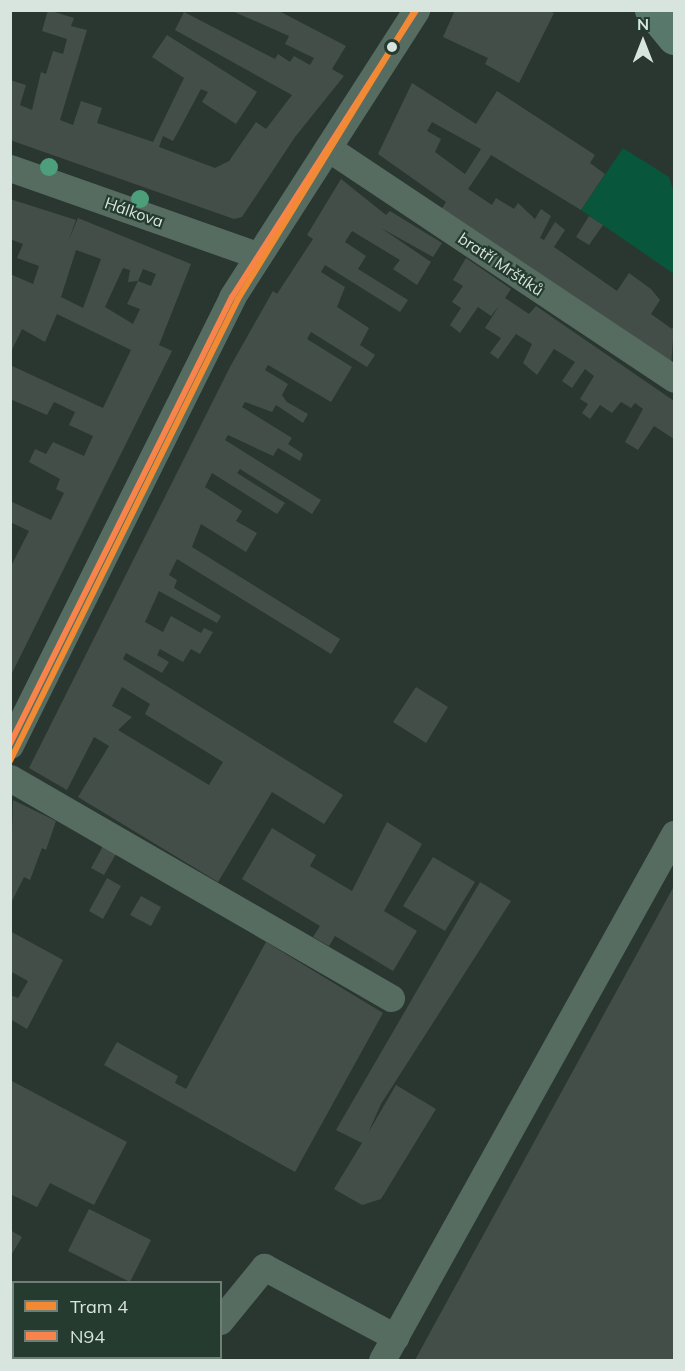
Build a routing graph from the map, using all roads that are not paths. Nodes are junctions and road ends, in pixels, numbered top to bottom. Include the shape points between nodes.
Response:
1 (651, 10) edge
2 (407, 16) edge
3 (675, 38) edge
4 (328, 148) junction
5 (10, 168) edge
6 (257, 255) junction
7 (675, 379) edge
8 (10, 745) edge
9 (10, 778) edge
10 (675, 834) edge
11 (391, 998) dead end
12 (222, 1319) edge
13 (394, 1337) junction
14 (382, 1360) edge

1 - 3 highway
2 - 4 street
4 - 6 street
4 - 7 street, bratří Mrštíků
5 - 6 street, Hálkova
6 - 8 street
9 - 11 street
10 - 13 street
12 - 13 street via 264,1267
13 - 14 street

